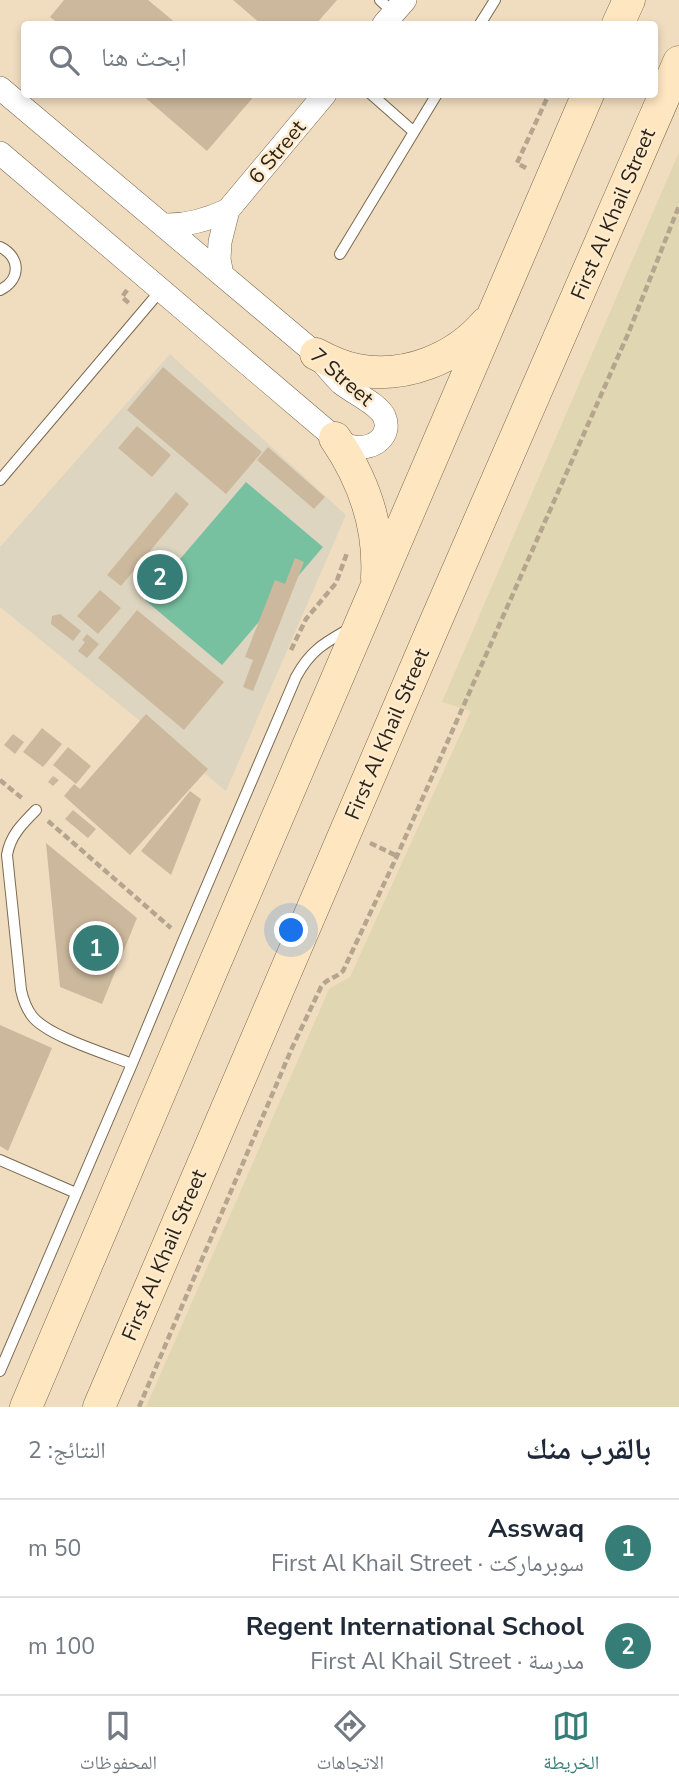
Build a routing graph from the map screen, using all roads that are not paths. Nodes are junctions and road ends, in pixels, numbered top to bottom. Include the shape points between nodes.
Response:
1 (495, 0) edge
2 (629, 0) edge
3 (482, 21) edge
4 (619, 21) edge
5 (679, 62) edge
6 (0, 88) edge
7 (322, 98) edge
8 (376, 98) edge
9 (435, 98) edge
10 (586, 98) edge
11 (414, 132) junction
12 (0, 153) edge
13 (228, 210) junction
14 (163, 225) junction
15 (0, 247) edge
16 (340, 254) dead end
17 (222, 275) junction
18 (0, 290) edge
19 (161, 290) junction
20 (494, 314) junction
21 (316, 355) junction
22 (335, 438) junction
23 (0, 480) edge
24 (376, 588) junction
25 (361, 623) junction
26 (36, 810) road end
27 (132, 1064) junction
28 (0, 1160) edge
29 (76, 1193) junction
30 (0, 1371) edge
31 (26, 1407) edge
32 (99, 1407) edge

1 - 3 lane
2 - 4 main road
5 - 32 main road, First Al Khail Street
6 - 14 street, 7 Street
7 - 13 street, 6 Street
8 - 11 lane
9 - 11 lane
10 - 20 main road
11 - 16 lane
12 - 19 street, 7 Street
13 - 14 street, 6 Street via 196,223
13 - 17 street, 6 Street via 220,242
14 - 17 street, 7 Street
15 - 18 lane via 9,251 16,264 12,280
17 - 21 street, 7 Street
19 - 22 street, 7 Street
19 - 23 lane
20 - 21 main road via 463,345 424,366 402,371 358,370
20 - 24 main road
21 - 22 street, 7 Street via 385,418 383,438 376,444 355,447
22 - 24 main road via 370,511 377,549
24 - 25 main road
25 - 27 lane via 316,649 296,677
25 - 31 main road
26 - 27 lane via 14,835 7,855 24,1004 54,1033
27 - 29 lane
28 - 29 lane
29 - 30 lane

